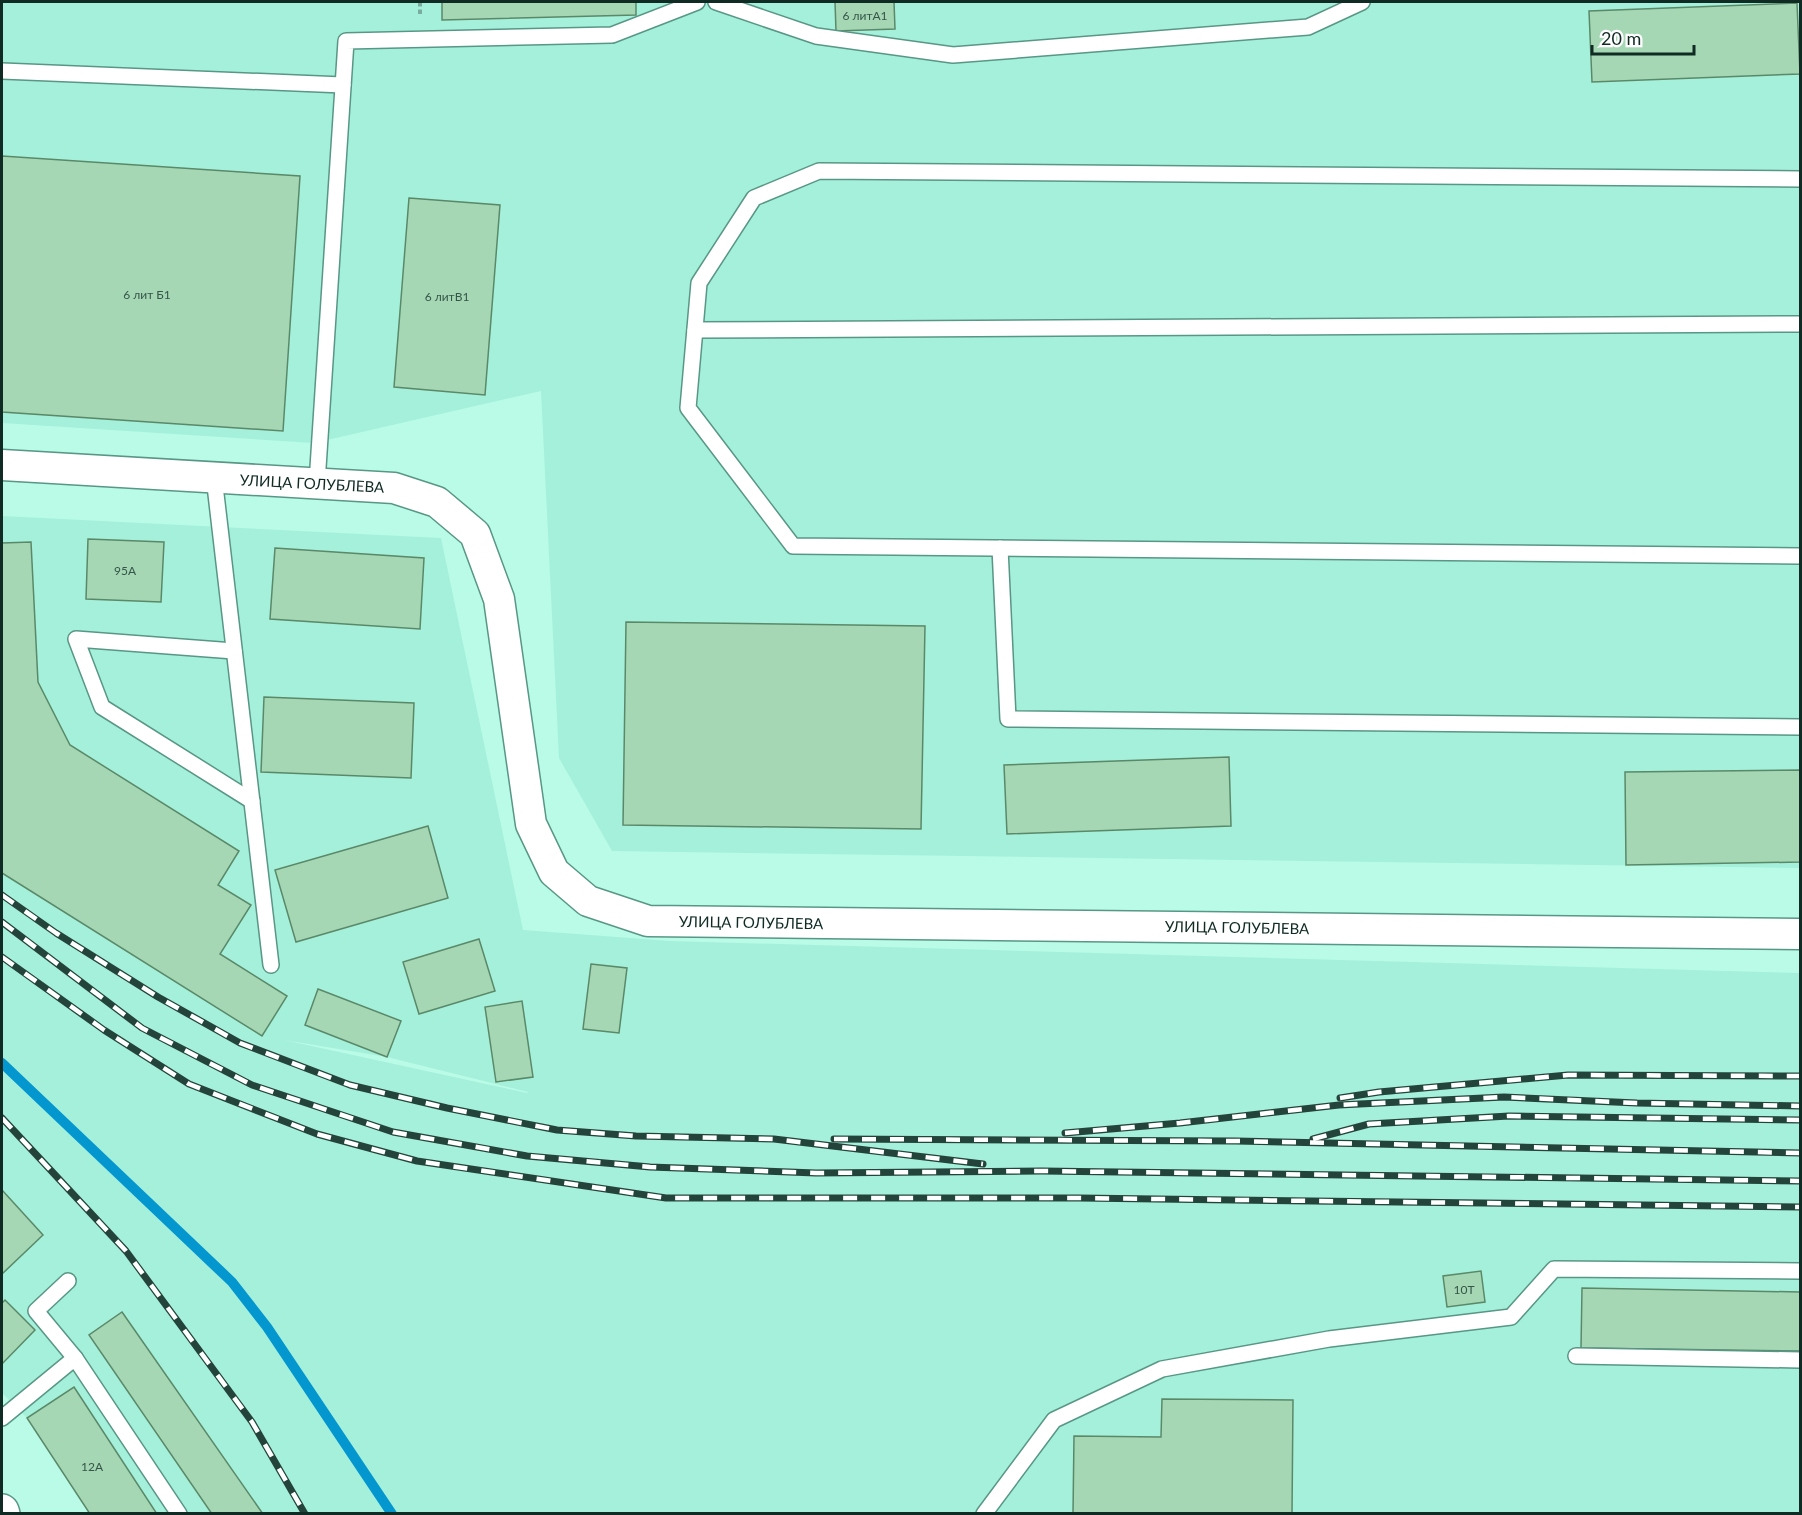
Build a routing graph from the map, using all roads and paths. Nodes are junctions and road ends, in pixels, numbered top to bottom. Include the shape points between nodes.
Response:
1 (697, 2) edge
2 (717, 2) edge
3 (1362, 2) edge
4 (2, 71) edge
5 (343, 85) junction
6 (1800, 179) edge
7 (1800, 324) edge
8 (695, 330) junction
9 (2, 465) edge
10 (214, 477) junction
11 (316, 483) junction
12 (1000, 548) junction
13 (1800, 556) edge
14 (234, 651) junction
15 (1800, 727) edge
16 (252, 801) junction
17 (1800, 934) edge
18 (271, 965) dead end
19 (1800, 1271) edge
20 (68, 1281) dead end
21 (1576, 1356) dead end
22 (75, 1358) junction
23 (1800, 1360) edge
24 (2, 1418) edge
25 (179, 1514) edge
26 (984, 1514) edge

1 - 5 lane via 612,35 346,41
2 - 3 lane via 816,36 953,55 1308,27
4 - 5 lane
5 - 11 lane
6 - 8 lane via 819,171 754,198 699,283
7 - 8 lane
8 - 12 lane via 688,408 793,546
9 - 10 street, УЛИЦА ГОЛУБЛЕВА
10 - 11 street, УЛИЦА ГОЛУБЛЕВА
10 - 14 lane
11 - 17 street, УЛИЦА ГОЛУБЛЕВА via 394,488 437,502 476,534 500,599 531,824 554,872 588,902 648,921
12 - 13 lane
12 - 15 lane via 1008,719
14 - 16 lane
14 - 16 lane via 76,639 102,706
16 - 18 lane
19 - 26 lane via 1554,1269 1511,1317 1329,1340 1162,1369 1054,1420
20 - 22 lane via 36,1311
21 - 23 lane
22 - 24 lane
22 - 25 lane

